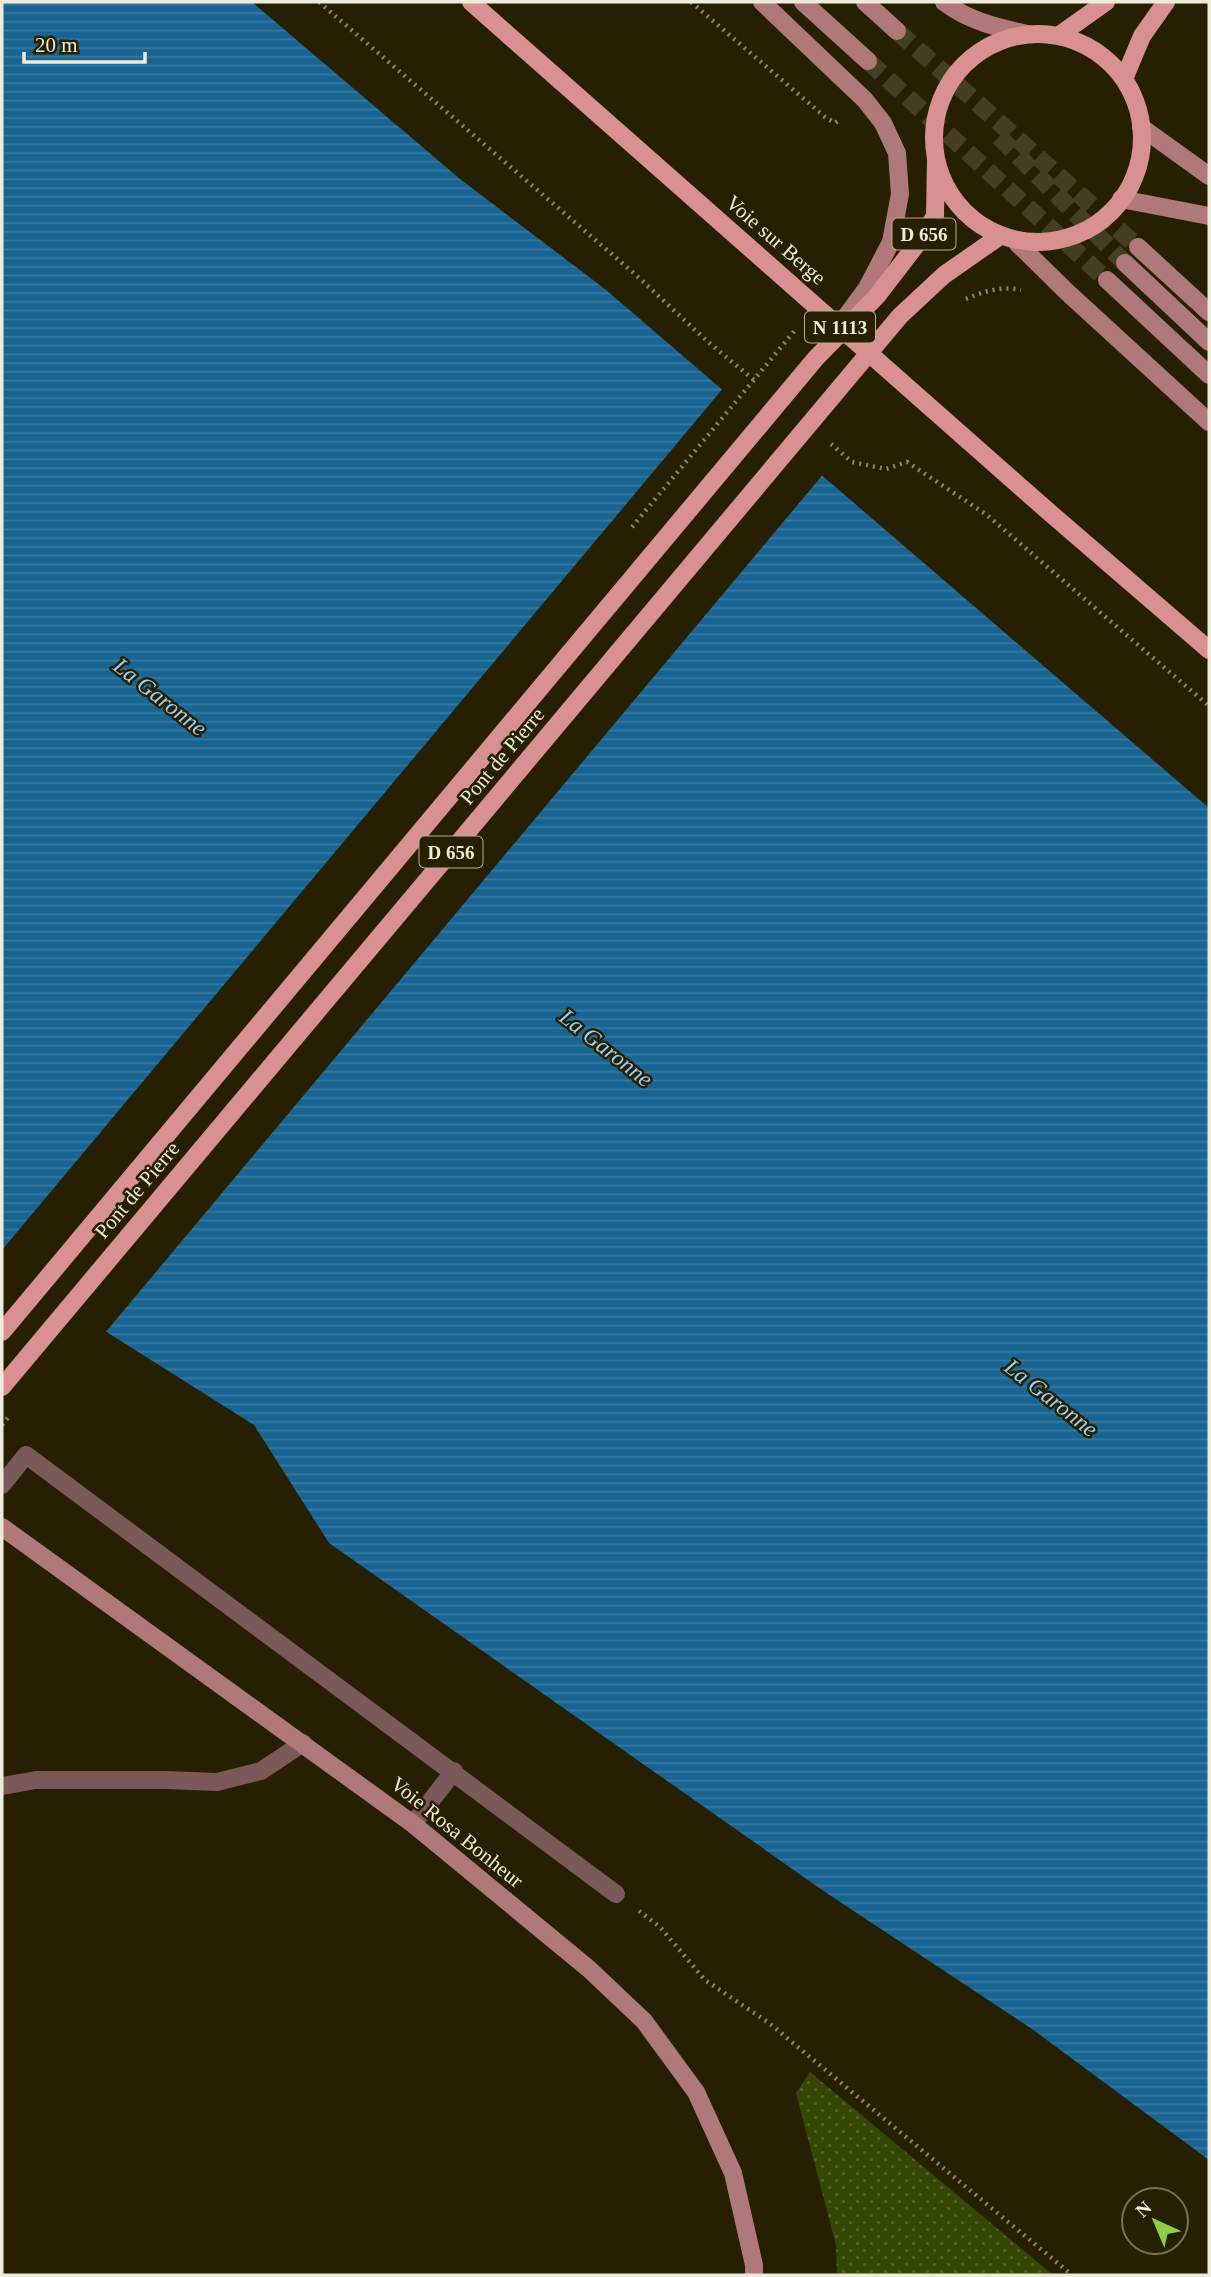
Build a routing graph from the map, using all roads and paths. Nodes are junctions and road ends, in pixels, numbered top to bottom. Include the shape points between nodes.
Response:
1 (319, 2) edge
2 (471, 2) edge
3 (691, 2) edge
4 (762, 2) edge
5 (803, 2) edge
6 (865, 2) edge
7 (944, 2) edge
8 (1106, 2) edge
9 (1166, 2) edge
10 (897, 31) tunnel mouth
11 (1028, 34) junction
12 (1058, 36) junction
13 (868, 61) tunnel mouth
14 (1124, 79) junction
15 (850, 114) dead end
16 (1142, 127) junction
17 (936, 160) junction
18 (1209, 176) edge
19 (1121, 199) junction
20 (1209, 216) edge
21 (1000, 236) junction
22 (1017, 243) junction
23 (1138, 247) tunnel mouth
24 (1125, 263) tunnel mouth
25 (1107, 280) tunnel mouth
26 (872, 292) junction
27 (1027, 292) dead end
28 (955, 304) dead end
29 (1209, 312) edge
30 (1209, 342) edge
31 (1209, 375) edge
32 (760, 385) dead end
33 (1209, 422) edge
34 (821, 436) dead end
35 (1209, 650) edge
36 (1209, 706) edge
37 (2, 1332) edge
38 (2, 1387) edge
39 (2, 1485) edge
40 (2, 1527) edge
41 (303, 1743) junction
42 (454, 1771) junction
43 (2, 1786) edge
44 (413, 1824) junction
45 (616, 1894) joint
46 (754, 2275) edge
47 (1072, 2275) edge

1 - 32 path
2 - 35 main road, Voie sur Berge / N 1113
3 - 15 path via 825,117 835,123
4 - 26 street via 865,100 883,123 897,153 900,194 891,242
5 - 13 street
6 - 10 street
7 - 11 street via 987,26
8 - 12 main road
9 - 14 main road via 1142,36
11 - 12 main road
11 - 17 main road via 994,43 965,63 951,82 934,125
12 - 14 main road via 1095,51
14 - 16 main road
16 - 18 street
16 - 19 main road via 1135,175
17 - 21 main road via 948,191 970,217
17 - 26 main road, Pont de Pierre / D 656 via 935,216 920,240
19 - 20 street
19 - 22 main road via 1105,217 1081,232 1055,241
21 - 22 main road
21 - 38 main road, Pont de Pierre / D 656 via 944,275 900,316
22 - 33 street
23 - 29 street
24 - 30 street
25 - 31 street
26 - 37 main road, Pont de Pierre / D 656
27 - 28 path via 1007,287
34 - 36 path via 852,462 886,468 907,461 987,514
39 - 42 lane via 26,1455
40 - 41 street, Voie Rosa Bonheur
41 - 43 lane via 261,1771 217,1782 36,1780
41 - 44 street, Voie Rosa Bonheur
42 - 44 lane
42 - 45 lane
44 - 46 street, Voie Rosa Bonheur via 589,1969 644,2021 696,2092 733,2173
45 - 47 path via 660,1927 705,1980 769,2023

